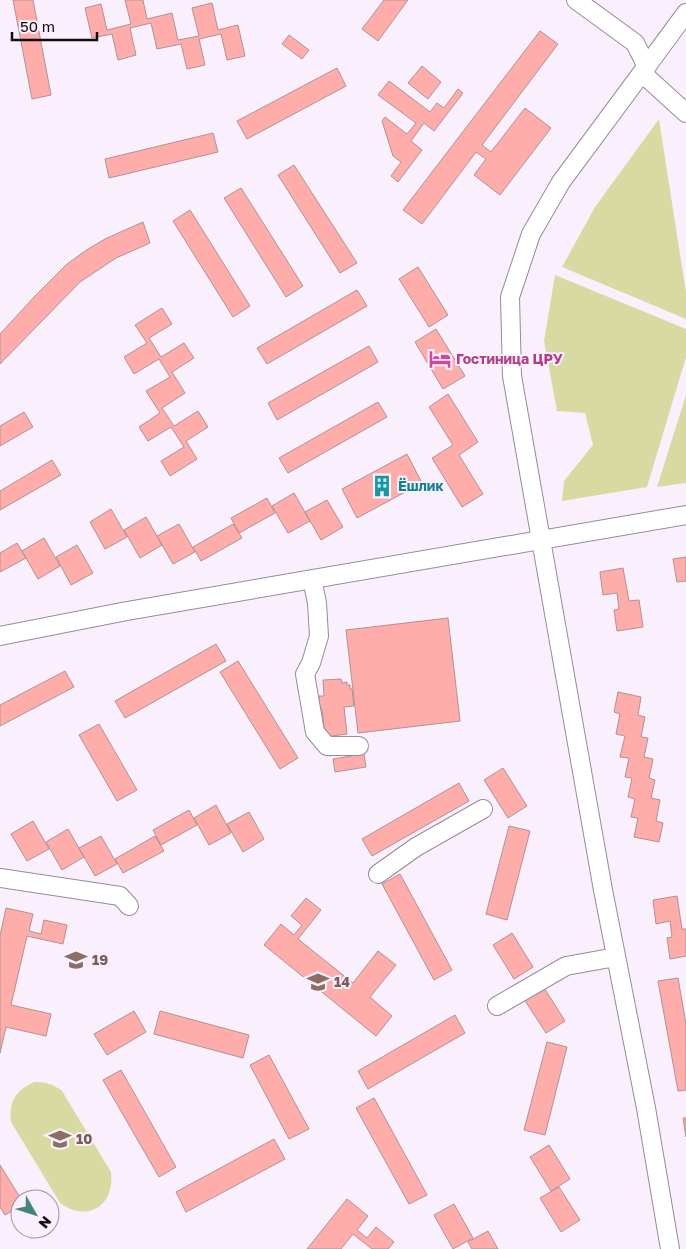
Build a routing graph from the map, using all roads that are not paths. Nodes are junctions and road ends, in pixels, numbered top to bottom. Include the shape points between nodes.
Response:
1 (576, 0) edge
2 (686, 13) edge
3 (645, 70) junction
4 (686, 113) edge
5 (686, 515) edge
6 (540, 539) junction
7 (312, 579) junction
8 (0, 636) edge
9 (359, 746) dead end
10 (483, 809) dead end
11 (378, 874) dead end
12 (0, 878) edge
13 (129, 906) dead end
14 (616, 957) junction
15 (497, 1006) dead end
16 (670, 1249) edge

1 - 3 street via 635,43
2 - 3 street
3 - 4 street
3 - 6 street via 548,204 531,234 510,297 512,376
5 - 6 street
6 - 7 street
6 - 14 street
7 - 8 street
7 - 9 street via 319,636 305,674 315,732 327,746
10 - 11 street via 416,847
12 - 13 street via 120,896
14 - 15 street via 566,966
14 - 16 street

